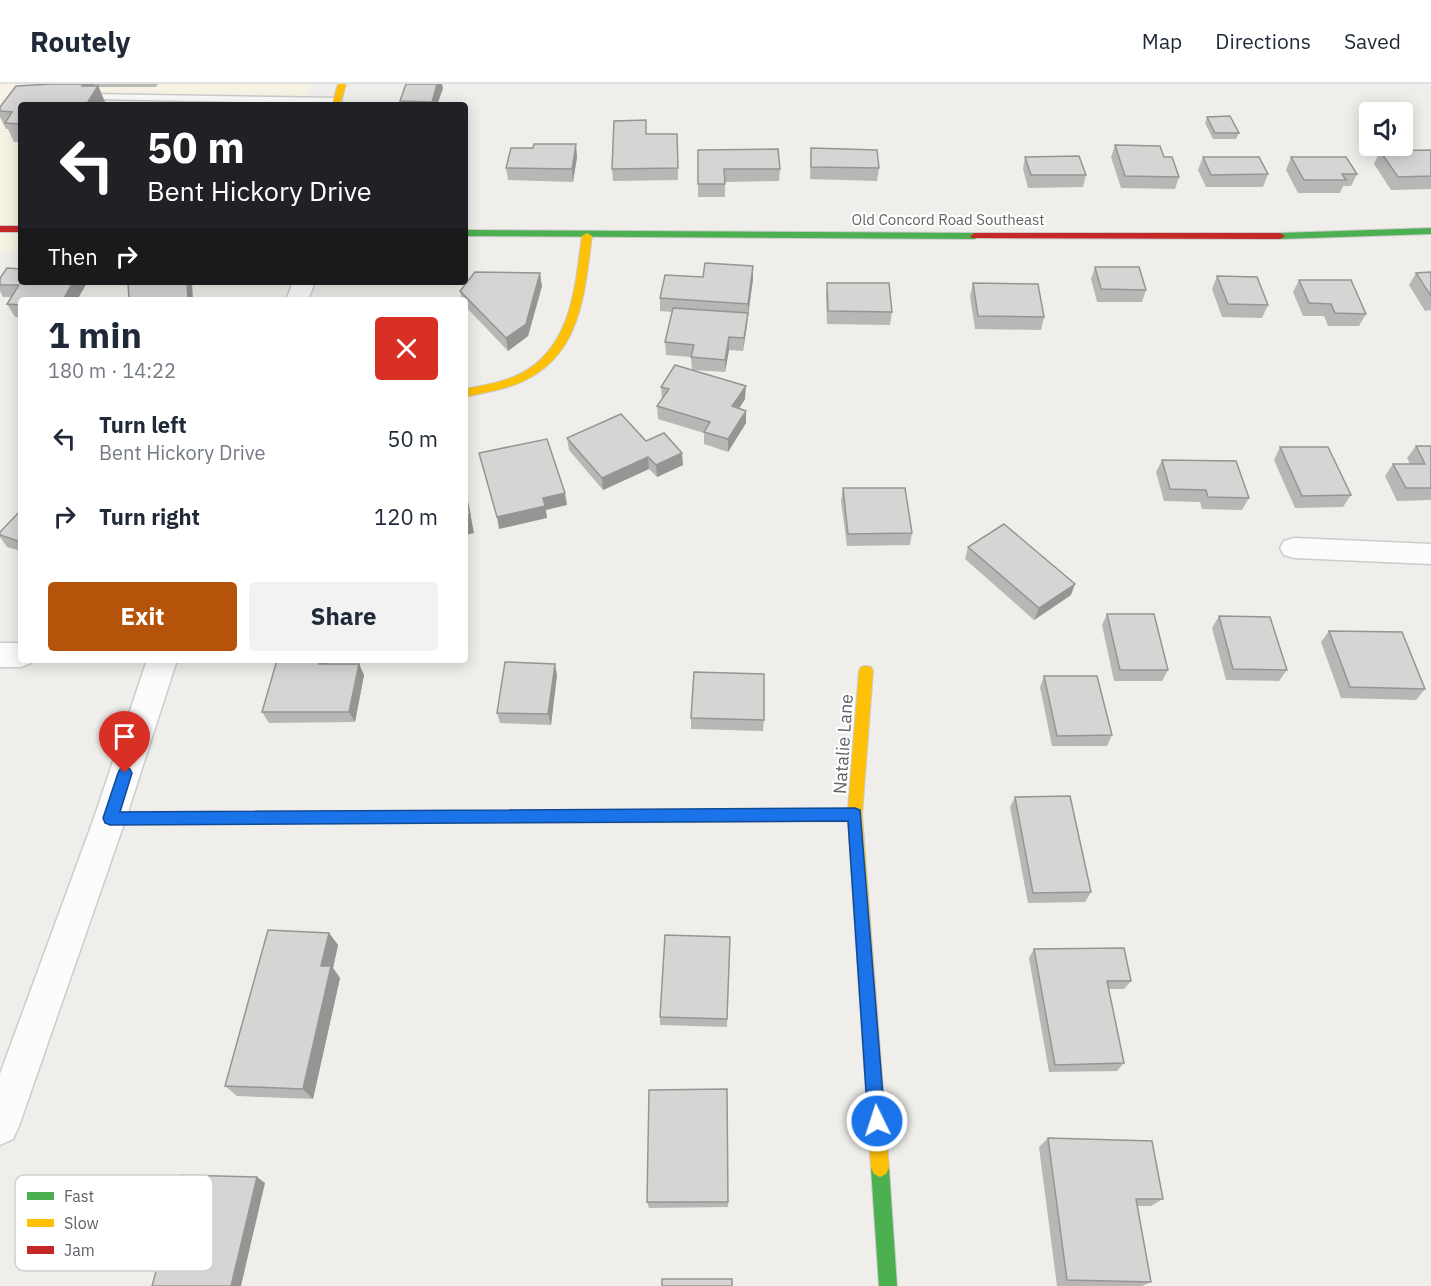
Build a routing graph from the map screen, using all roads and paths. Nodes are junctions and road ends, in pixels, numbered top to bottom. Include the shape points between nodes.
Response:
1 (342, 84) edge
2 (94, 96) edge
3 (301, 102) edge
4 (336, 102) edge
5 (0, 229) edge
6 (18, 229) edge
7 (1431, 231) edge
8 (468, 233) edge
9 (587, 236) junction
10 (468, 392) edge
11 (1294, 548) dead end
12 (1431, 554) edge
13 (0, 655) edge
14 (18, 655) edge
15 (161, 663) edge
16 (866, 671) dead end
17 (855, 815) junction
18 (110, 818) junction
19 (0, 1126) edge
20 (888, 1286) edge

1 - 4 street
2 - 3 lane
5 - 6 street
7 - 9 street, Old Concord Road Southeast via 1138,237
8 - 9 street, Old Concord Road Southeast
9 - 10 street via 576,314 562,344 526,377
11 - 12 street
13 - 14 street
15 - 18 street
16 - 17 street, Natalie Lane
17 - 18 street
17 - 20 street, Natalie Lane
18 - 19 street

